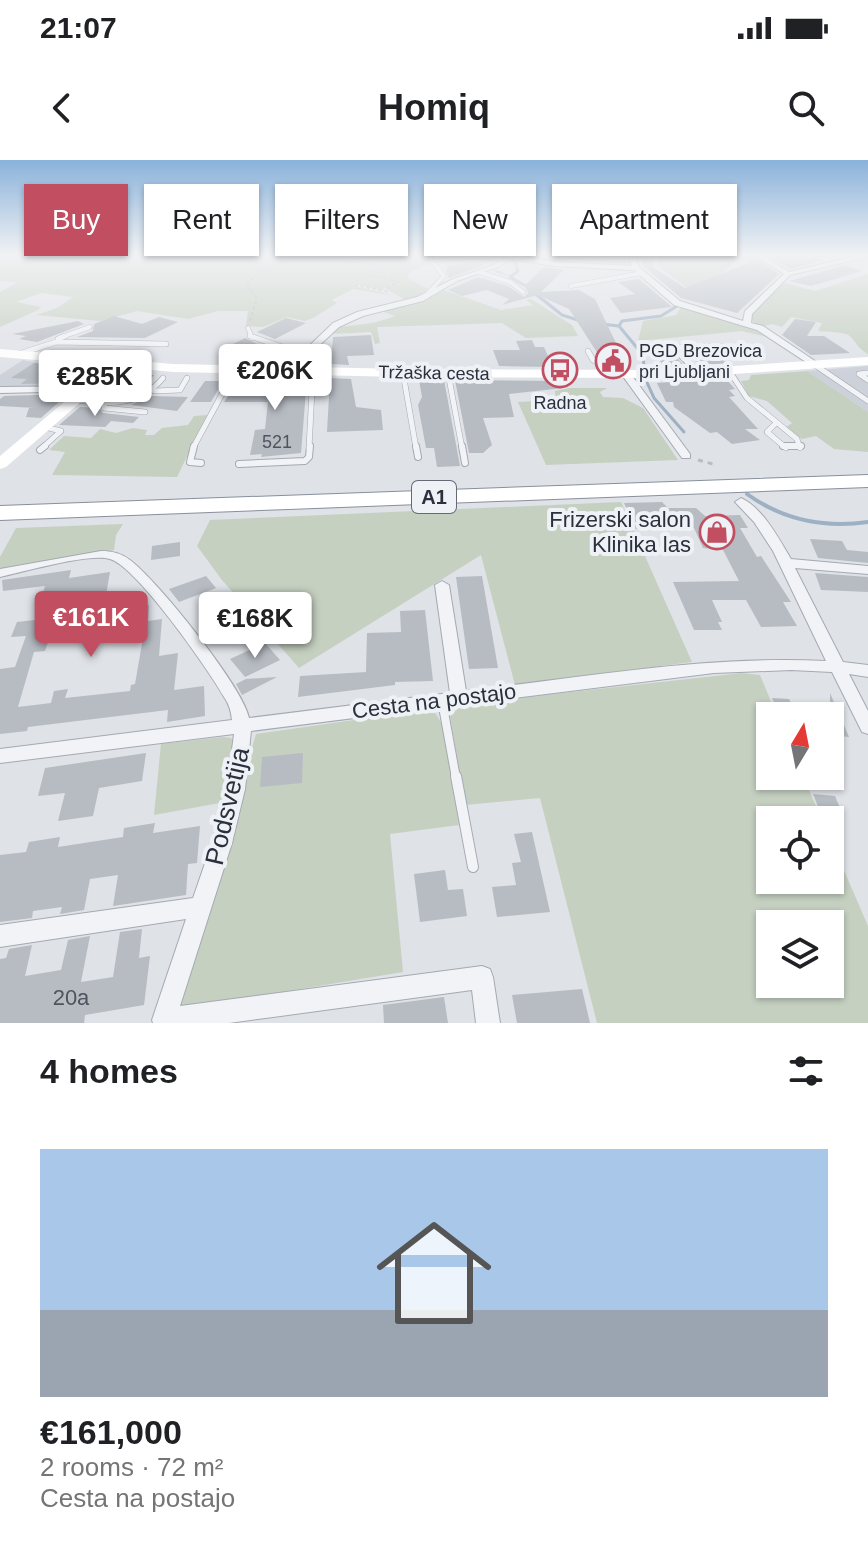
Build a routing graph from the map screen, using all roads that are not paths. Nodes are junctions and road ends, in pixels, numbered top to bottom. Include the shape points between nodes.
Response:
1 (427, 294) edge
2 (667, 294) edge
3 (767, 294) edge
4 (747, 325) junction
5 (90, 327) dead end
6 (248, 328) road end
7 (49, 343) junction
8 (166, 344) dead end
9 (721, 346) dead end
10 (588, 351) dead end
11 (0, 353) edge
12 (303, 354) junction
13 (17, 355) junction
14 (868, 361) edge
15 (117, 364) junction
16 (815, 365) junction
17 (235, 370) junction
18 (287, 371) junction
19 (313, 371) junction
20 (730, 372) junction
21 (403, 373) junction
22 (448, 373) junction
23 (698, 373) junction
24 (868, 373) edge
25 (611, 375) junction
26 (637, 375) junction
27 (163, 378) dead end
28 (187, 378) dead end
29 (868, 380) edge
30 (119, 381) dead end
31 (89, 388) junction
32 (0, 390) edge
33 (868, 390) edge
34 (154, 391) junction
35 (854, 391) junction
36 (75, 400) junction
37 (106, 401) junction
38 (868, 401) edge
39 (145, 412) dead end
40 (776, 423) junction
41 (686, 456) road end
42 (418, 457) dead end
43 (201, 463) dead end
44 (465, 463) dead end
45 (0, 464) edge
46 (239, 464) dead end
47 (868, 469) edge
48 (868, 481) edge
49 (0, 500) edge
50 (741, 502) dead end
51 (0, 513) edge
52 (788, 563) junction
53 (868, 570) edge
54 (0, 573) edge
55 (442, 585) dead end
56 (836, 666) junction
57 (868, 671) edge
58 (450, 698) junction
59 (242, 725) junction
60 (868, 727) edge
61 (0, 756) edge
62 (473, 867) dead end
63 (201, 907) junction
64 (0, 936) edge
65 (164, 1021) edge
66 (488, 1023) edge

1 - 12 street via 348,319
2 - 4 street via 677,303
3 - 4 street via 748,313
4 - 16 street via 781,340
5 - 7 lane
6 - 12 lane via 250,338
7 - 8 lane
7 - 13 lane
9 - 23 street via 674,348
10 - 25 lane via 593,360 610,368
11 - 13 main road, Tržaška cesta
12 - 18 street
13 - 15 main road, Tržaška cesta
14 - 16 main road, Tržaška cesta
15 - 17 main road, Tržaška cesta
15 - 31 main road
16 - 20 main road, Tržaška cesta
16 - 35 lane
17 - 18 main road, Tržaška cesta
17 - 43 lane via 190,454 190,462
18 - 19 main road, Tržaška cesta
19 - 21 main road, Tržaška cesta
19 - 46 lane via 309,457
20 - 23 main road, Tržaška cesta
20 - 40 lane via 739,390
21 - 22 main road, Tržaška cesta
21 - 42 lane
22 - 25 main road, Tržaška cesta
22 - 44 lane
23 - 26 main road, Tržaška cesta
24 - 29 lane via 859,374
25 - 26 main road, Tržaška cesta
26 - 41 street
27 - 34 lane
28 - 34 lane via 180,390
30 - 37 lane
31 - 32 street
31 - 36 main road
31 - 37 lane
33 - 35 lane
34 - 37 lane via 132,403
35 - 38 lane
36 - 37 lane
36 - 45 main road via 45,427 35,445
37 - 39 lane via 106,409
40 - 40 lane via 797,439 800,448 786,448 767,432
47 - 49 highway, A1
48 - 51 highway, A1
50 - 52 street
52 - 53 street
52 - 56 street
54 - 59 street, Podsvetija via 101,555 121,558 149,585 231,694
55 - 58 street
56 - 57 street, Cesta na postajo
56 - 58 street, Cesta na postajo via 741,664
56 - 60 street
58 - 59 street, Cesta na postajo
58 - 62 lane
59 - 61 street, Cesta na postajo
59 - 63 street, Podsvetija via 236,789
63 - 64 street
63 - 65 street, Podsvetija
65 - 66 street, Podsvetija via 482,977

